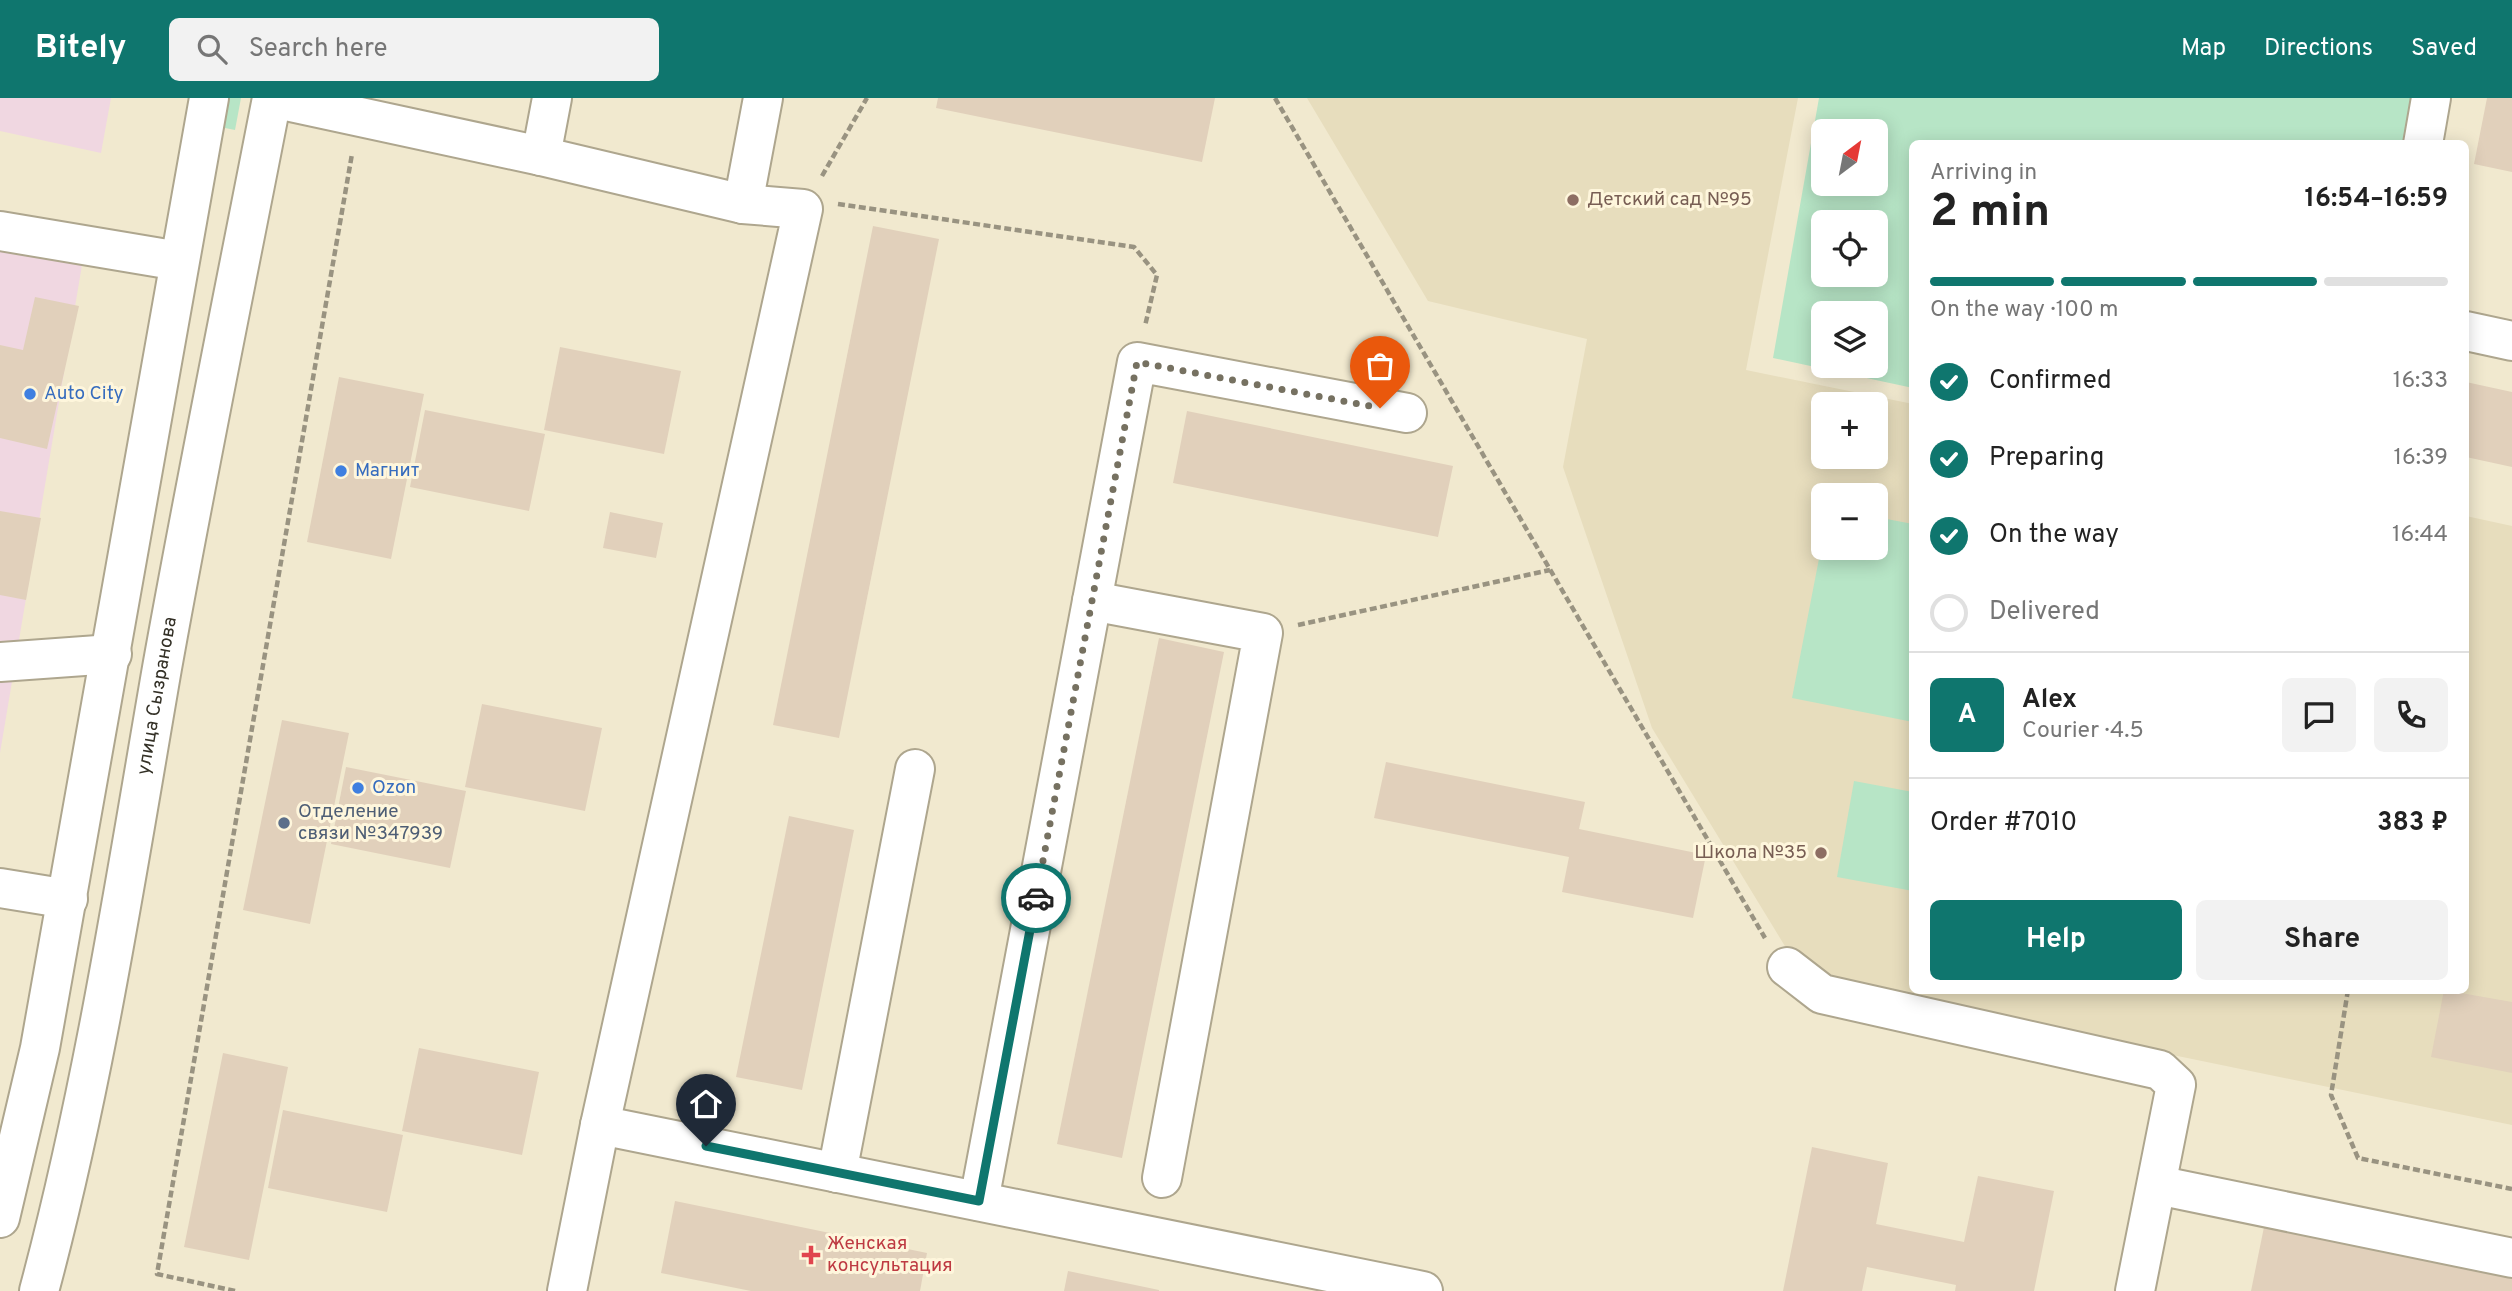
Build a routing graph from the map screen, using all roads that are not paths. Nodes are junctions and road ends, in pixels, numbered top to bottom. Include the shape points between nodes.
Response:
1 (209, 98) edge
2 (272, 98) edge
3 (552, 98) edge
4 (763, 98) edge
5 (2431, 98) edge
6 (2424, 140) edge
7 (541, 156) junction
8 (743, 204) junction
9 (0, 231) edge
10 (180, 261) junction
11 (238, 271) junction
12 (2469, 332) edge
13 (2512, 341) edge
14 (1407, 413) dead end
15 (1092, 601) junction
16 (111, 654) junction
17 (0, 662) edge
18 (163, 663) junction
19 (915, 769) dead end
20 (0, 888) edge
21 (68, 899) junction
22 (1787, 968) road end
23 (600, 1125) junction
24 (9, 1144) edge
25 (837, 1173) junction
26 (1162, 1178) dead end
27 (2157, 1185) junction
28 (979, 1201) junction
29 (0, 1218) edge
30 (2512, 1258) edge
31 (39, 1291) edge
32 (567, 1291) edge
33 (1423, 1291) edge
34 (2135, 1291) edge

1 - 10 main road
2 - 7 main road
2 - 11 main road, улица Сызранова
3 - 7 main road
4 - 8 main road
5 - 6 main road
7 - 8 main road
8 - 23 main road via 803,209
9 - 10 main road
10 - 11 main road
10 - 16 main road
11 - 18 main road, улица Сызранова
12 - 13 main road
14 - 15 main road via 1137,362
15 - 26 main road via 1263,633
15 - 28 main road
16 - 17 main road
16 - 18 main road
16 - 21 main road
18 - 31 main road, улица Сызранова via 94,1058
19 - 25 main road
20 - 21 main road
21 - 24 main road via 40,1048
22 - 27 main road via 1822,994 2160,1070 2176,1085
23 - 25 main road
23 - 32 main road
24 - 29 main road
25 - 28 main road
27 - 30 main road
27 - 34 main road
28 - 33 main road

